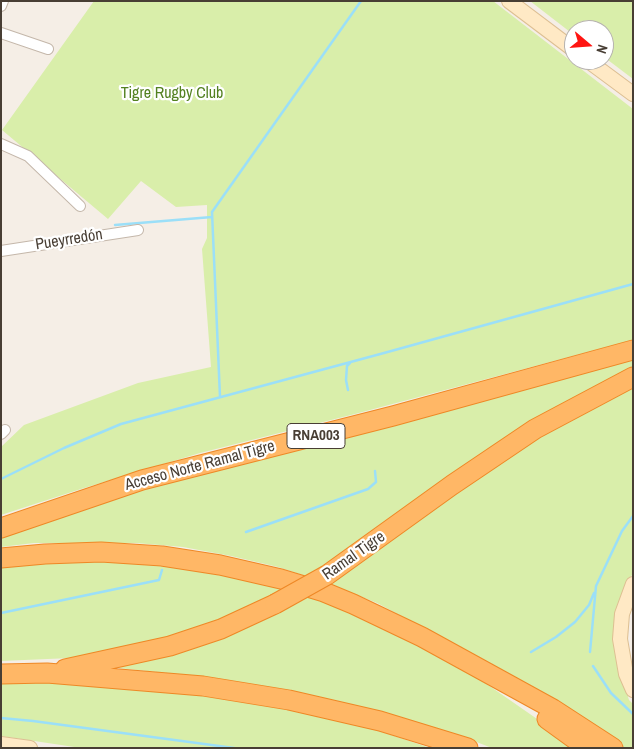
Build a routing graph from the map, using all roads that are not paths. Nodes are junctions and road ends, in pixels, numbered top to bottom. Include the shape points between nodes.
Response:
1 (3, 1) edge
2 (509, 1) edge
3 (1, 6) edge
4 (1, 33) edge
5 (564, 42) edge
6 (48, 49) dead end
7 (601, 70) edge
8 (633, 94) edge
9 (1, 144) edge
10 (80, 206) dead end
11 (138, 230) dead end
12 (1, 251) edge
13 (633, 350) edge
14 (633, 377) edge
15 (1, 528) edge
16 (1, 558) edge
17 (633, 584) edge
18 (468, 663) junction
19 (47, 673) junction
20 (1, 674) edge
21 (633, 690) edge
22 (429, 736) junction
23 (1, 744) edge
24 (30, 748) edge
25 (455, 748) edge
26 (468, 748) edge
27 (587, 748) edge
28 (613, 748) edge

1 - 3 street
2 - 5 street
4 - 6 street
7 - 8 street
9 - 10 street via 28,156
11 - 12 street, Pueyrredón
13 - 15 highway, Acceso Norte Ramal Tigre / RNA003 via 142,480
14 - 19 highway, Ramal Tigre, bridge via 535,429 327,575 275,604 221,629 170,646
16 - 18 highway via 101,552 162,556 220,565 324,592 375,613
17 - 21 street via 622,614 620,640 624,667
18 - 27 highway
18 - 28 highway via 553,709
19 - 20 highway
19 - 22 highway via 203,686 289,700
22 - 25 highway
22 - 26 highway
23 - 24 street

